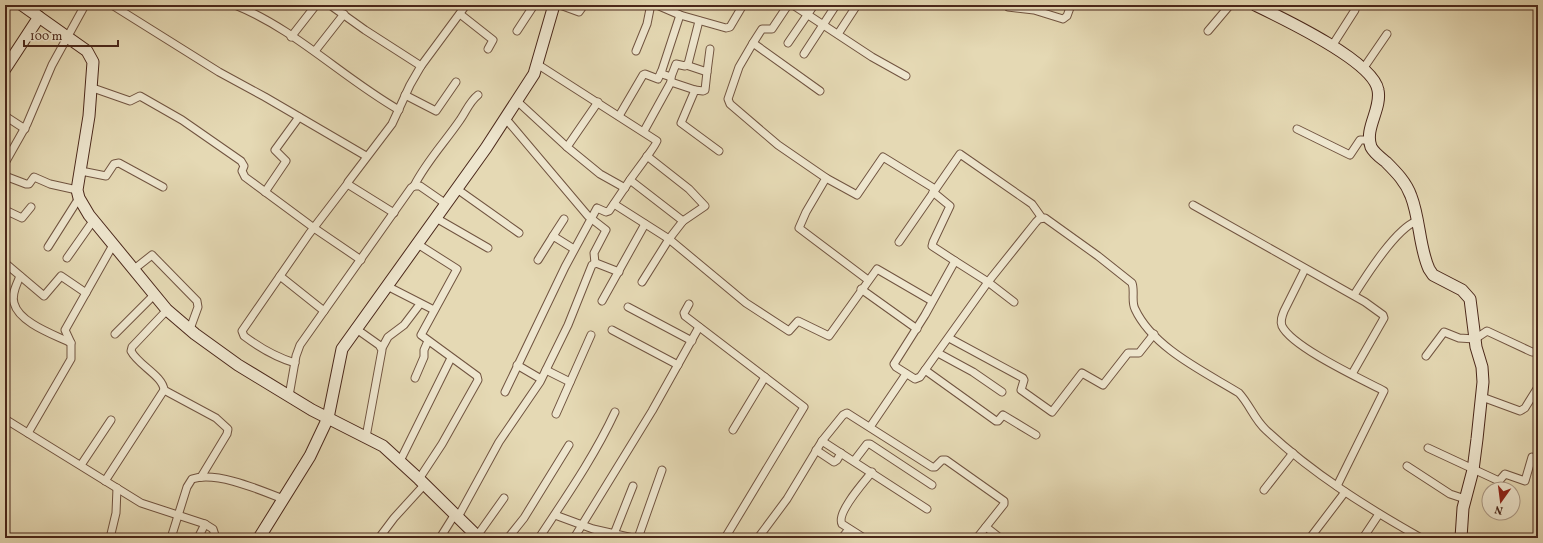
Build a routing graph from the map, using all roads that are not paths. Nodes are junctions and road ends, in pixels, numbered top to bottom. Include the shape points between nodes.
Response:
1 (22, 5) edge
2 (85, 5) edge
3 (112, 5) edge
4 (235, 5) edge
5 (316, 5) edge
6 (330, 5) edge
7 (466, 5) edge
8 (534, 5) edge
9 (554, 5) edge
10 (560, 5) edge
11 (584, 5) edge
12 (657, 5) edge
13 (743, 5) edge
14 (788, 5) edge
15 (793, 5) edge
16 (814, 5) edge
17 (836, 5) edge
18 (857, 5) edge
19 (1072, 5) edge
20 (1230, 5) edge
21 (1255, 5) edge
22 (649, 6) edge
23 (1008, 7) dead end
24 (1355, 10) dead end
25 (37, 12) edge
26 (344, 14) junction
27 (460, 14) junction
28 (680, 15) junction
29 (808, 15) junction
30 (699, 22) junction
31 (823, 25) junction
32 (517, 31) dead end
33 (1208, 31) dead end
34 (838, 34) junction
35 (1387, 34) dead end
36 (68, 37) junction
37 (291, 37) junction
38 (753, 43) junction
39 (788, 43) dead end
40 (1332, 46) junction
41 (488, 49) dead end
42 (710, 50) dead end
43 (636, 51) dead end
44 (315, 52) junction
45 (804, 54) dead end
46 (537, 64) junction
47 (686, 65) junction
48 (421, 66) junction
49 (1363, 68) junction
50 (5, 69) edge
51 (661, 72) junction
52 (708, 72) junction
53 (906, 76) dead end
54 (671, 80) junction
55 (456, 82) dead end
56 (90, 87) junction
57 (695, 90) junction
58 (820, 91) dead end
59 (405, 95) junction
60 (478, 95) dead end
61 (517, 101) junction
62 (598, 102) junction
63 (399, 110) junction
64 (5, 116) edge
65 (619, 116) junction
66 (299, 117) junction
67 (506, 119) junction
68 (25, 129) junction
69 (1297, 129) dead end
70 (644, 131) junction
71 (1370, 140) junction
72 (567, 147) junction
73 (719, 151) dead end
74 (366, 156) junction
75 (647, 156) junction
76 (5, 163) edge
77 (81, 171) junction
78 (5, 176) edge
79 (826, 178) junction
80 (630, 180) junction
81 (348, 183) junction
82 (414, 186) junction
83 (163, 187) dead end
84 (625, 188) junction
85 (457, 189) junction
86 (934, 191) junction
87 (265, 192) junction
88 (78, 194) junction
89 (446, 204) junction
90 (614, 204) junction
91 (1193, 205) dead end
92 (31, 207) dead end
93 (5, 210) edge
94 (394, 213) junction
95 (436, 218) junction
96 (591, 218) junction
97 (1042, 218) junction
98 (564, 219) dead end
99 (93, 220) junction
100 (683, 221) junction
101 (1418, 221) junction
102 (645, 224) junction
103 (314, 228) junction
104 (519, 233) dead end
105 (553, 236) junction
106 (669, 240) junction
107 (899, 242) dead end
108 (416, 243) junction
109 (113, 245) junction
110 (48, 247) dead end
111 (488, 248) dead end
112 (574, 249) junction
113 (67, 258) dead end
114 (361, 260) junction
115 (538, 260) dead end
116 (955, 261) junction
117 (5, 263) edge
118 (595, 263) junction
119 (1306, 269) junction
120 (133, 270) junction
121 (619, 272) junction
122 (20, 276) junction
123 (280, 276) junction
124 (868, 280) junction
125 (642, 282) dead end
126 (988, 282) junction
127 (387, 286) junction
128 (861, 289) junction
129 (86, 293) junction
130 (154, 295) junction
131 (1354, 295) junction
132 (602, 301) dead end
133 (932, 302) junction
134 (1014, 302) dead end
135 (420, 304) junction
136 (690, 304) dead end
137 (628, 307) dead end
138 (167, 310) junction
139 (434, 310) junction
140 (324, 311) junction
141 (699, 327) junction
142 (355, 328) junction
143 (190, 329) junction
144 (917, 329) junction
145 (612, 330) dead end
146 (115, 334) dead end
147 (1154, 334) junction
148 (591, 335) dead end
149 (949, 338) junction
150 (1476, 339) junction
151 (428, 341) junction
152 (692, 341) junction
153 (71, 343) junction
154 (382, 348) junction
155 (1532, 352) dead end
156 (938, 353) junction
157 (1426, 356) dead end
158 (451, 358) junction
159 (295, 363) junction
160 (517, 365) junction
161 (678, 366) junction
162 (546, 370) junction
163 (925, 370) junction
164 (906, 374) junction
165 (1352, 374) junction
166 (766, 377) junction
167 (415, 378) dead end
168 (541, 379) junction
169 (570, 382) junction
170 (1538, 387) edge
171 (164, 390) junction
172 (504, 392) dead end
173 (1002, 392) dead end
174 (289, 396) junction
175 (1482, 397) junction
176 (615, 412) dead end
177 (556, 414) dead end
178 (328, 418) junction
179 (5, 419) edge
180 (111, 420) dead end
181 (870, 427) junction
182 (733, 430) dead end
183 (28, 433) junction
184 (359, 433) junction
185 (1036, 435) dead end
186 (822, 441) junction
187 (569, 445) dead end
188 (1428, 448) dead end
189 (816, 450) junction
190 (841, 453) junction
191 (1293, 453) junction
192 (1532, 457) dead end
193 (400, 461) junction
194 (854, 461) junction
195 (81, 465) junction
196 (1407, 466) dead end
197 (662, 470) dead end
198 (1473, 470) junction
199 (872, 472) junction
200 (201, 478) junction
201 (105, 481) junction
202 (422, 482) junction
203 (932, 485) dead end
204 (633, 486) dead end
205 (1337, 486) junction
206 (117, 488) junction
207 (1264, 490) dead end
208 (1345, 492) junction
209 (504, 498) dead end
210 (283, 499) junction
211 (1465, 499) junction
212 (927, 509) dead end
213 (1379, 514) junction
214 (556, 515) junction
215 (179, 516) junction
216 (457, 516) junction
217 (205, 524) junction
218 (583, 525) junction
219 (986, 527) junction
220 (849, 528) junction
221 (614, 534) junction
222 (478, 537) edge
223 (1418, 537) edge
224 (110, 538) edge
225 (171, 538) edge
226 (198, 538) edge
227 (216, 538) edge
228 (259, 538) edge
229 (379, 538) edge
230 (440, 538) edge
231 (508, 538) edge
232 (539, 538) edge
233 (574, 538) edge
234 (630, 538) edge
235 (638, 538) edge
236 (725, 538) edge
237 (758, 538) edge
238 (842, 538) edge
239 (864, 538) edge
240 (977, 538) edge
241 (1000, 538) edge
242 (1310, 538) edge
243 (1363, 538) edge
244 (1461, 538) edge

1 - 25 street
2 - 36 street
3 - 66 street via 219,72
4 - 37 street via 248,10
5 - 37 street
6 - 26 street
7 - 27 street
8 - 32 street
9 - 46 street
10 - 11 street via 579,12
12 - 28 street
13 - 30 street via 728,28
14 - 38 street via 772,29 762,29
15 - 29 street
16 - 29 street
17 - 31 street
18 - 34 street
19 - 23 street via 1063,19 1034,10
20 - 33 street
21 - 40 street
22 - 43 street via 645,30
24 - 40 street
25 - 36 street
25 - 50 street
26 - 44 street
26 - 48 street
27 - 41 street via 493,40
27 - 48 street
28 - 30 street
28 - 51 street
29 - 31 street
29 - 39 street
30 - 47 street
31 - 34 street
31 - 45 street
34 - 53 street
35 - 49 street
36 - 56 street via 87,50 91,57 93,62
36 - 68 street via 52,64
37 - 44 street
38 - 58 street
38 - 79 street via 740,67 728,102 778,145
40 - 49 street
42 - 52 street
44 - 63 street via 368,92
46 - 61 street via 534,74
46 - 62 street
47 - 52 street
47 - 54 street via 676,64
48 - 59 street
49 - 71 street via 1378,89
51 - 54 street
51 - 65 street via 658,79 643,75
52 - 57 street via 704,91
54 - 57 street
54 - 70 street
55 - 59 street via 436,111
56 - 77 street via 89,116
56 - 87 street via 128,101 140,96 167,111 241,161 244,175
57 - 73 street via 681,124
59 - 63 street
60 - 82 street via 423,169
61 - 67 street
61 - 72 street
62 - 65 street
62 - 72 street
63 - 74 street via 392,124
64 - 68 street
65 - 70 street
66 - 74 street
66 - 87 street via 275,150 286,161
67 - 85 street
67 - 96 street
68 - 76 street
69 - 71 street via 1350,155 1360,140
70 - 75 street via 658,143
71 - 101 street via 1375,152 1404,182
72 - 84 street via 600,174
74 - 81 street
75 - 80 street
75 - 100 street via 689,190 704,206
77 - 83 street via 106,176 114,164 119,163
77 - 88 street
78 - 88 street via 26,184 34,177
79 - 86 street via 857,195 884,157
79 - 124 street via 799,228
80 - 84 street
80 - 100 street
81 - 94 street
81 - 103 street
82 - 89 street via 420,186
82 - 94 street
84 - 90 street
85 - 89 street
85 - 104 street
86 - 97 street via 961,154 1032,204
86 - 107 street
86 - 116 street via 950,206 932,246
87 - 103 street
88 - 99 street
88 - 110 street
89 - 95 street
90 - 96 street via 608,212 597,208
90 - 102 street
91 - 119 street
92 - 93 street via 22,218
94 - 114 street
95 - 108 street
95 - 111 street
96 - 112 street
96 - 118 street via 606,230 594,253
97 - 126 street via 1036,222
97 - 147 street via 1049,220 1132,282 1132,298 1136,310
98 - 105 street
99 - 109 street
99 - 113 street
100 - 106 street
101 - 131 street via 1401,231 1370,269
101 - 150 street via 1429,269 1433,275 1462,290 1470,299
102 - 106 street
102 - 121 street
103 - 114 street
103 - 123 street
105 - 112 street
105 - 115 street
106 - 125 street
106 - 128 street via 746,303 789,331 798,321 828,336
108 - 127 street
108 - 139 street via 457,268
109 - 120 street
109 - 129 street
112 - 160 street
114 - 140 street
116 - 126 street
116 - 133 street
117 - 122 street
118 - 121 street
118 - 162 street
119 - 131 street
119 - 165 street via 1284,311 1282,325 1307,349
120 - 130 street
120 - 143 street via 152,255 197,301 198,306
121 - 132 street
122 - 129 street via 44,296 61,276
122 - 153 street via 13,296 18,310 31,323
123 - 140 street
123 - 159 street via 242,334 272,355
124 - 128 street
124 - 133 street via 876,269 879,269
126 - 134 street
126 - 149 street
127 - 135 street
127 - 142 street
128 - 144 street
129 - 153 street via 65,330
130 - 138 street
130 - 146 street
131 - 165 street via 1384,318
133 - 144 street
135 - 139 street
135 - 154 street
136 - 141 street via 684,315
137 - 152 street
138 - 143 street
138 - 171 street via 131,351 143,366 160,380
139 - 151 street via 421,334
140 - 159 street via 300,345
141 - 152 street
141 - 166 street
142 - 154 street
142 - 178 street via 342,349
143 - 174 street via 238,365
144 - 164 street via 894,364
145 - 161 street
147 - 149 street via 1139,353 1128,353 1103,385 1082,373 1052,412 1021,390 1023,378
147 - 191 street via 1173,351 1239,394 1260,424
148 - 169 street
149 - 156 street
150 - 155 street via 1487,332
150 - 157 street via 1459,338 1444,332
150 - 175 street via 1482,367
151 - 158 street
151 - 167 street
152 - 161 street
153 - 183 street via 71,359
154 - 184 street
156 - 163 street
156 - 173 street
158 - 193 street
158 - 202 street via 477,376 477,383
159 - 174 street
160 - 168 street
160 - 172 street
161 - 218 street
162 - 168 street
162 - 169 street
163 - 164 street via 918,379
163 - 185 street via 997,421 1003,415
164 - 181 street
165 - 205 street via 1384,392
166 - 182 street
166 - 236 street via 804,408
168 - 216 street via 499,442
169 - 177 street
170 - 175 street via 1525,408 1520,411
171 - 200 street via 216,418 228,429
171 - 201 street
174 - 178 street
175 - 198 street
176 - 214 street via 595,452
178 - 184 street
178 - 210 street via 310,456
179 - 183 street
180 - 195 street
181 - 186 street via 845,414
181 - 219 street via 933,468 942,460 946,460 1004,501
183 - 195 street
184 - 193 street via 382,446
186 - 189 street
186 - 190 street
187 - 231 street via 524,518
188 - 198 street
189 - 190 street via 834,462
189 - 237 street via 787,499
190 - 194 street
191 - 205 street
191 - 207 street
192 - 198 street via 1524,481 1505,474 1499,481
193 - 202 street
194 - 199 street
194 - 203 street via 867,444 870,444
195 - 201 street
196 - 211 street via 1450,494
197 - 235 street
198 - 211 street
199 - 212 street
199 - 220 street via 840,517 842,524
200 - 210 street via 245,484
200 - 215 street via 192,479 187,487
201 - 206 street
202 - 216 street
202 - 229 street
204 - 221 street
205 - 208 street
206 - 215 street via 141,502
206 - 224 street via 116,513
208 - 213 street
208 - 242 street
209 - 222 street
210 - 228 street
211 - 244 street
213 - 223 street
213 - 243 street
214 - 218 street
214 - 232 street
215 - 217 street
215 - 225 street
216 - 222 street
216 - 230 street
217 - 226 street
217 - 227 street via 213,528
218 - 221 street
218 - 233 street
219 - 240 street
219 - 241 street
220 - 238 street
220 - 239 street
221 - 234 street

